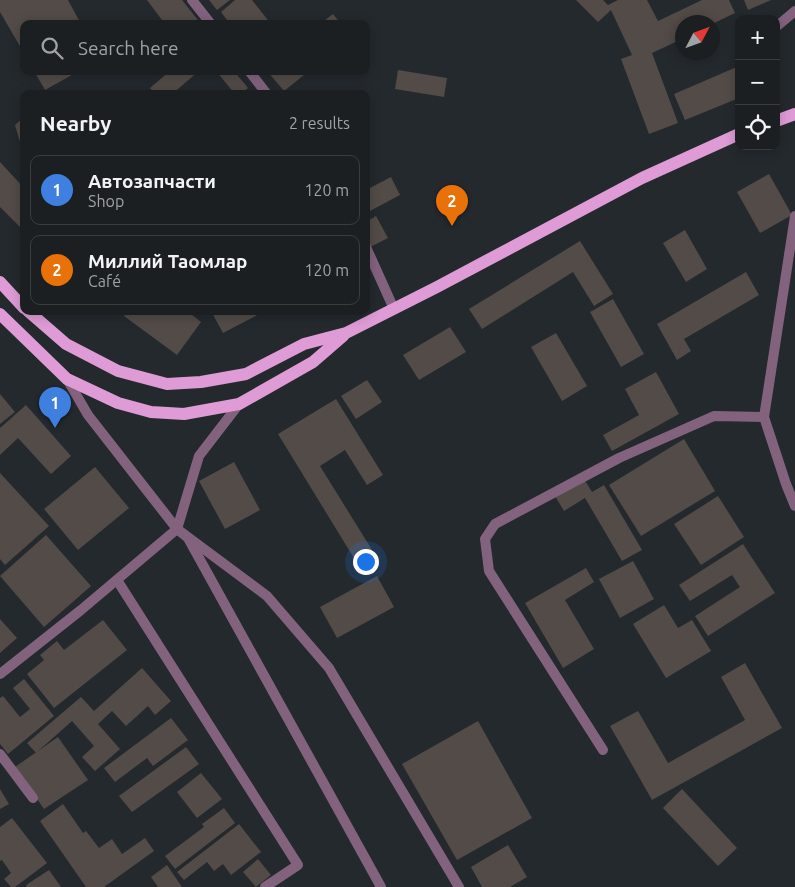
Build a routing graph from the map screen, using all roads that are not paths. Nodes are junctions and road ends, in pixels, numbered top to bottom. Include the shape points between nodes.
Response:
1 (192, 0) edge
2 (795, 11) edge
3 (208, 20) edge
4 (780, 24) edge
5 (252, 75) edge
6 (264, 90) edge
7 (795, 114) edge
8 (780, 119) edge
9 (735, 136) edge
10 (795, 216) edge
11 (370, 256) edge
12 (0, 282) edge
13 (20, 304) edge
14 (394, 309) junction
15 (0, 314) edge
16 (33, 315) edge
17 (346, 333) junction
18 (67, 379) junction
19 (239, 404) junction
20 (764, 417) junction
21 (795, 506) edge
22 (177, 528) junction
23 (117, 580) junction
24 (0, 674) edge
25 (603, 750) dead end
26 (0, 754) edge
27 (33, 798) dead end
28 (265, 887) edge
29 (381, 887) edge
30 (459, 887) edge

1 - 3 street
2 - 4 street
5 - 6 street
7 - 8 main road
9 - 14 main road via 642,178
10 - 20 street
11 - 14 street
12 - 13 main road
14 - 17 main road
15 - 18 main road
16 - 17 main road via 66,344 118,371 167,384 246,374 304,344
17 - 19 main road via 313,362
18 - 19 main road via 118,403 151,412 184,414
18 - 22 street via 88,415
19 - 22 street via 199,456
20 - 21 street
20 - 25 street via 714,416 619,458 504,519 485,539 489,571
22 - 23 street
22 - 29 street via 188,538
22 - 30 street via 267,596 329,668
23 - 24 street
23 - 28 street via 298,865
26 - 27 street

